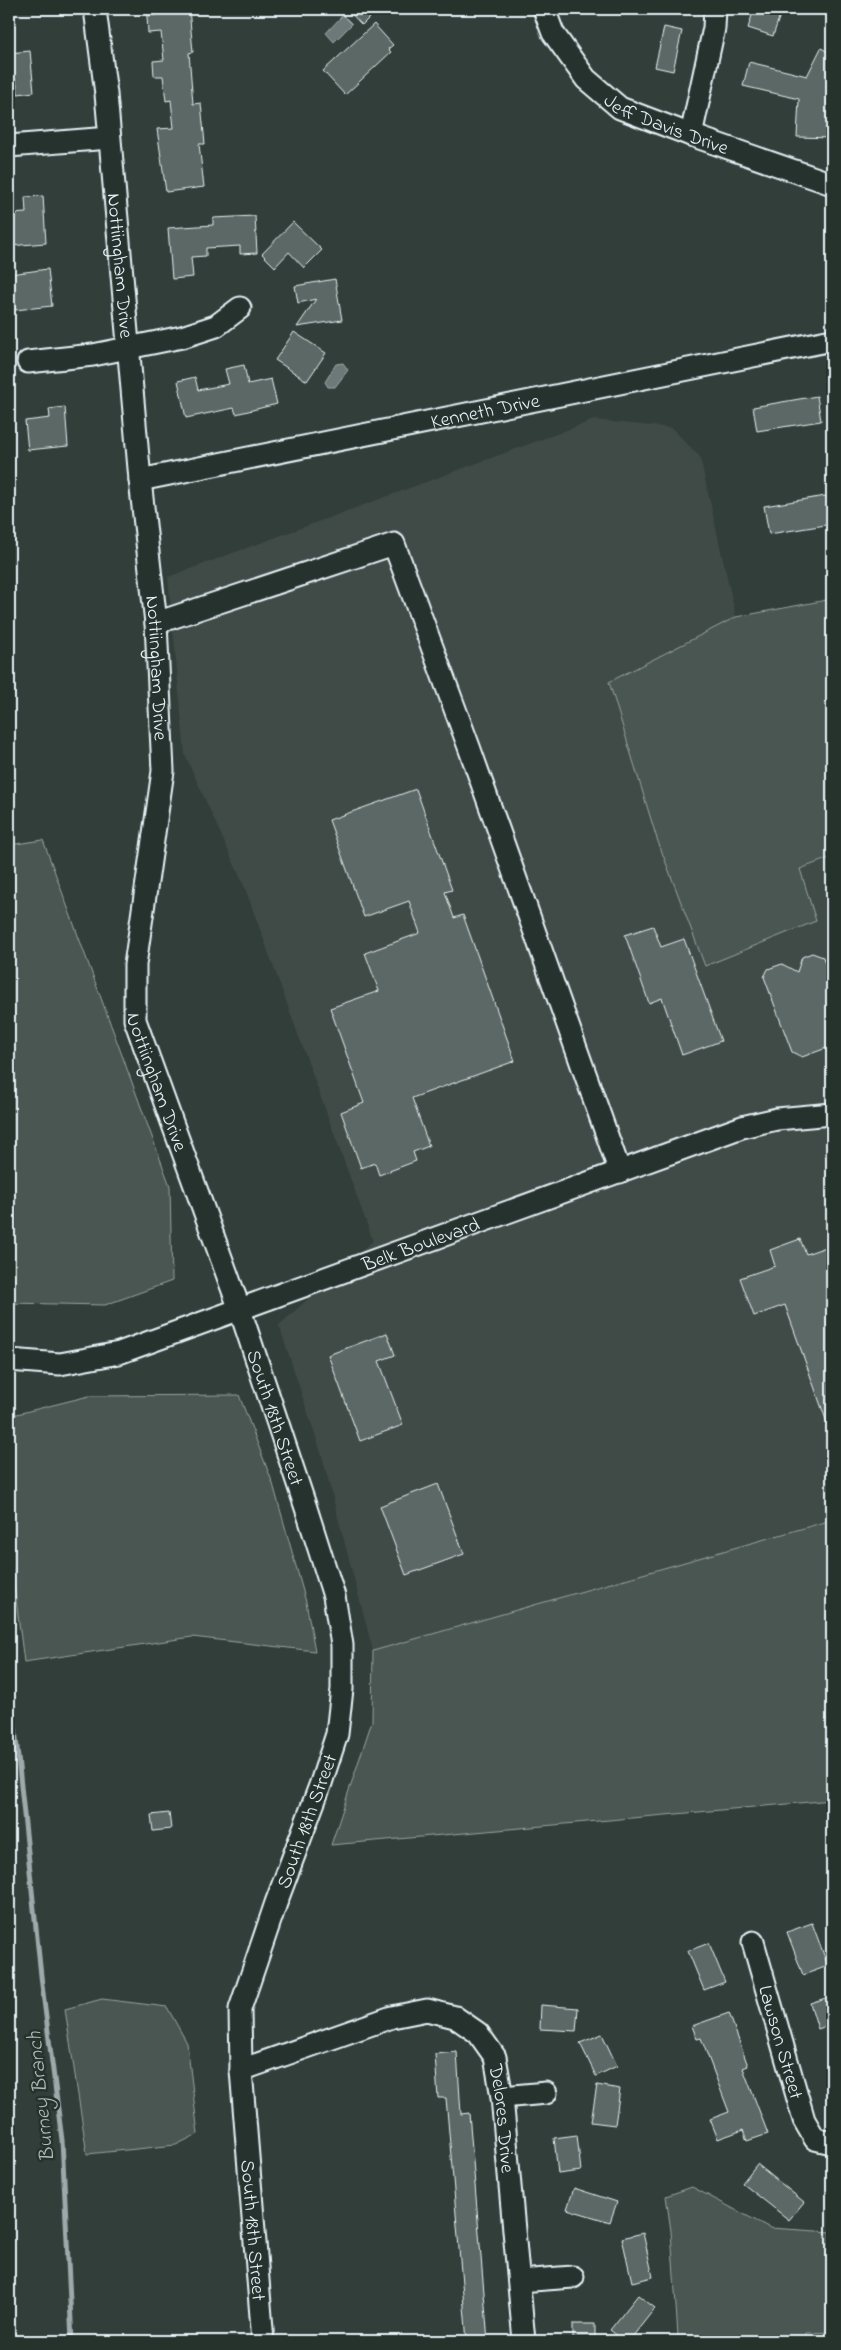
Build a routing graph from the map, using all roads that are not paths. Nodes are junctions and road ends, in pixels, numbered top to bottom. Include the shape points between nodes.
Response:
1 (95, 9) edge
2 (544, 9) edge
3 (715, 9) edge
4 (691, 135) junction
5 (110, 138) junction
6 (9, 146) edge
7 (832, 184) edge
8 (240, 308) dead end
9 (832, 340) edge
10 (129, 349) junction
11 (28, 362) dead end
12 (140, 480) junction
13 (156, 623) junction
14 (832, 1114) edge
15 (620, 1172) junction
16 (240, 1310) junction
17 (9, 1360) edge
18 (753, 1942) dead end
19 (241, 2070) junction
20 (546, 2093) dead end
21 (502, 2098) junction
22 (824, 2141) edge
23 (573, 2277) dead end
24 (519, 2281) junction
25 (263, 2341) edge
26 (524, 2341) edge

1 - 5 street, Nottiingham Drive
2 - 4 street, Jeff Davis Drive via 553,33 586,79 620,108
3 - 4 street via 714,28
4 - 7 street, Jeff Davis Drive
5 - 6 street
5 - 10 street, Nottiingham Drive
8 - 10 street via 216,326
9 - 12 street, Kenneth Drive
10 - 11 street
10 - 12 street, Nottiingham Drive
12 - 13 street, Nottiingham Drive
13 - 15 street via 394,544
13 - 16 street, Nottiingham Drive via 164,771 135,966 135,1020
14 - 15 street, Belk Boulevard via 777,1119 742,1127
15 - 16 street, Belk Boulevard
16 - 17 street, Belk Boulevard via 119,1353 60,1364
16 - 19 street, South 18th Street via 334,1596 342,1645 342,1690 337,1734 240,2009
18 - 22 street, Lawson Street via 804,2120
19 - 21 street, Delores Drive via 392,2017 426,2010 455,2017 478,2033 495,2057
19 - 25 street, South 18th Street
20 - 21 street
21 - 24 street, Delores Drive
23 - 24 street
24 - 26 street, Delores Drive

